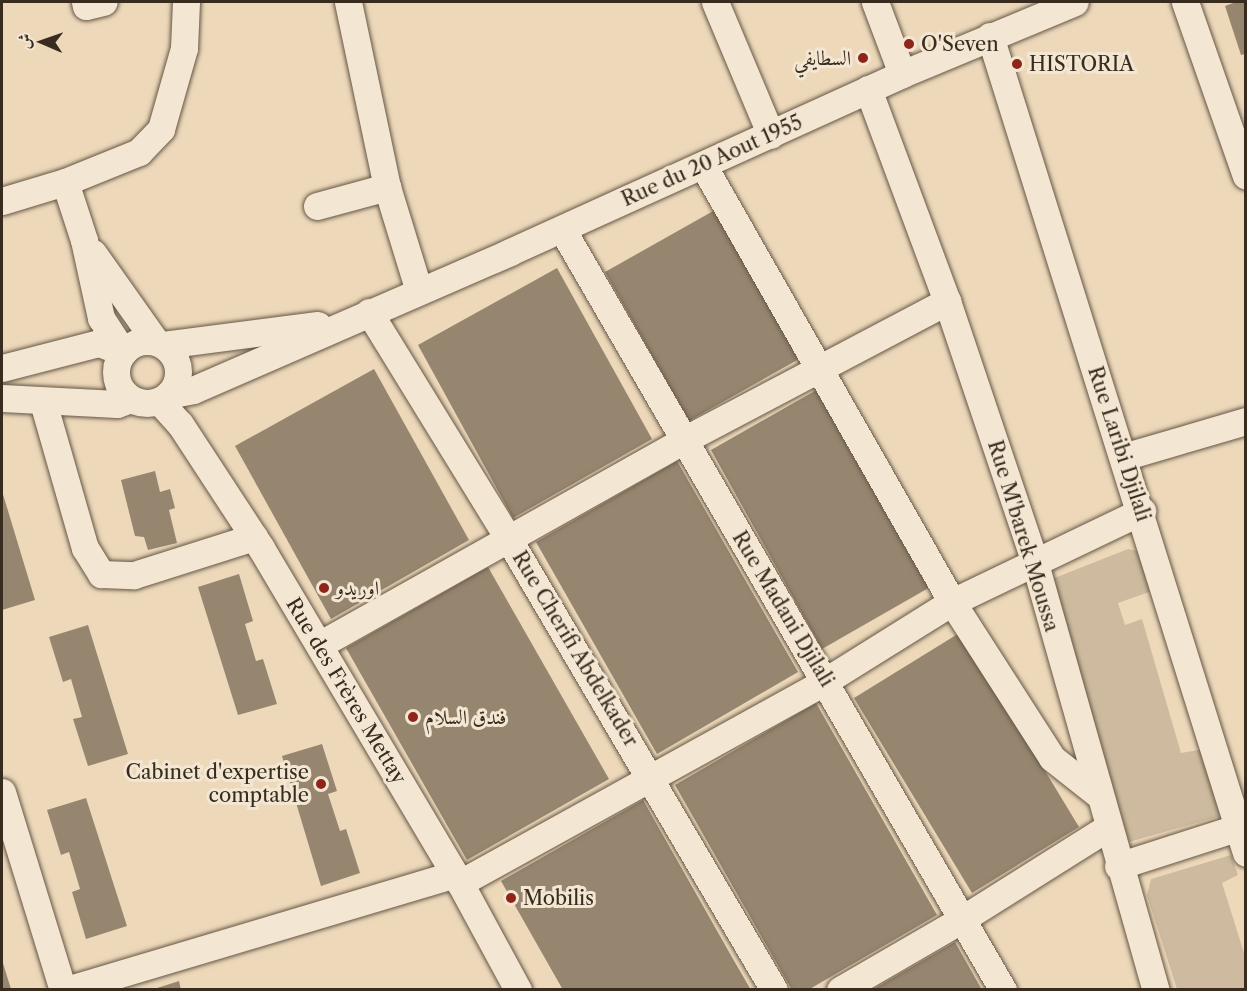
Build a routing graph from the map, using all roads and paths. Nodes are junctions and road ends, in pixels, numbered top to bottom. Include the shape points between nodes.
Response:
1 (85, 2) edge
2 (104, 2) edge
3 (186, 2) edge
4 (348, 2) edge
5 (715, 2) edge
6 (875, 2) edge
7 (1076, 2) edge
8 (1185, 2) edge
9 (990, 36) junction
10 (902, 74) junction
11 (868, 89) junction
12 (771, 135) junction
13 (703, 165) junction
14 (1245, 176) edge
15 (65, 182) junction
16 (387, 187) junction
17 (2, 201) edge
18 (317, 206) dead end
19 (562, 229) junction
20 (84, 240) junction
21 (419, 291) junction
22 (947, 301) junction
23 (359, 317) junction
24 (159, 344) junction
25 (123, 352) junction
26 (2, 368) edge
27 (821, 370) junction
28 (2, 398) edge
29 (163, 398) junction
30 (131, 399) junction
31 (43, 402) junction
32 (1245, 421) edge
33 (682, 441) junction
34 (1123, 457) junction
35 (1142, 511) junction
36 (254, 537) junction
37 (508, 538) junction
38 (1034, 560) junction
39 (952, 602) junction
40 (319, 645) junction
41 (826, 680) junction
42 (650, 775) junction
43 (2, 792) edge
44 (1099, 795) junction
45 (1242, 826) edge
46 (1107, 828) junction
47 (1245, 853) edge
48 (1118, 867) junction
49 (457, 879) junction
50 (964, 918) junction
51 (64, 990) edge
52 (518, 990) edge
53 (774, 990) edge
54 (840, 990) edge
55 (1003, 990) edge
56 (1156, 990) edge

1 - 2 street via 86,6
3 - 15 street via 184,48 161,129 139,152
4 - 16 street
5 - 12 street
6 - 10 street
7 - 9 street, Rue du 20 Aout 1955
8 - 14 street
9 - 10 street, Rue du 20 Aout 1955
9 - 34 street, Rue Laribi Djilali
10 - 11 street, Rue du 20 Aout 1955
11 - 12 street, Rue du 20 Aout 1955
11 - 22 street, Rue M'barek Moussa
12 - 13 street, Rue du 20 Aout 1955
13 - 19 street, Rue du 20 Aout 1955
13 - 27 street
15 - 17 street
15 - 20 street
16 - 18 street
16 - 21 street
19 - 21 street, Rue du 20 Aout 1955
19 - 33 street, Rue Madani Djilali
20 - 24 street
20 - 25 street via 101,318
21 - 23 street, Rue du 20 Aout 1955
22 - 27 street
22 - 38 street, Rue M'barek Moussa
23 - 24 street
23 - 29 street via 193,390
23 - 37 street, Rue Cherifi Abdelkader
24 - 25 street via 139,342
24 - 29 street via 174,358 177,369 175,386
25 - 26 street via 99,343
25 - 30 street via 116,372 123,392
27 - 33 street
27 - 39 street
28 - 31 street
29 - 30 street via 149,403
29 - 36 street, Rue des Frères Mettay
30 - 31 street via 117,404
31 - 36 street via 85,548 101,574 117,578 134,575
32 - 34 street
33 - 37 street
33 - 41 street, Rue Madani Djilali
34 - 35 street, Rue Laribi Djilali
35 - 38 street
35 - 45 street, Rue Laribi Djilali
36 - 40 street, Rue des Frères Mettay
37 - 40 street
37 - 42 street, Rue Cherifi Abdelkader
38 - 39 street
38 - 44 street, Rue M'barek Moussa
39 - 41 street
39 - 44 street via 1052,758
40 - 49 street, Rue des Frères Mettay
41 - 42 street
41 - 50 street, Rue Madani Djilali
42 - 49 street
42 - 53 street, Rue Cherifi Abdelkader
43 - 51 street
44 - 46 street, Rue M'barek Moussa
45 - 47 street, Rue Laribi Djilali
45 - 48 street
46 - 48 street, Rue M'barek Moussa
46 - 50 street
48 - 56 street, Rue M'barek Moussa
49 - 51 street
49 - 52 street, Rue des Frères Mettay
50 - 54 street
50 - 55 street, Rue Madani Djilali

